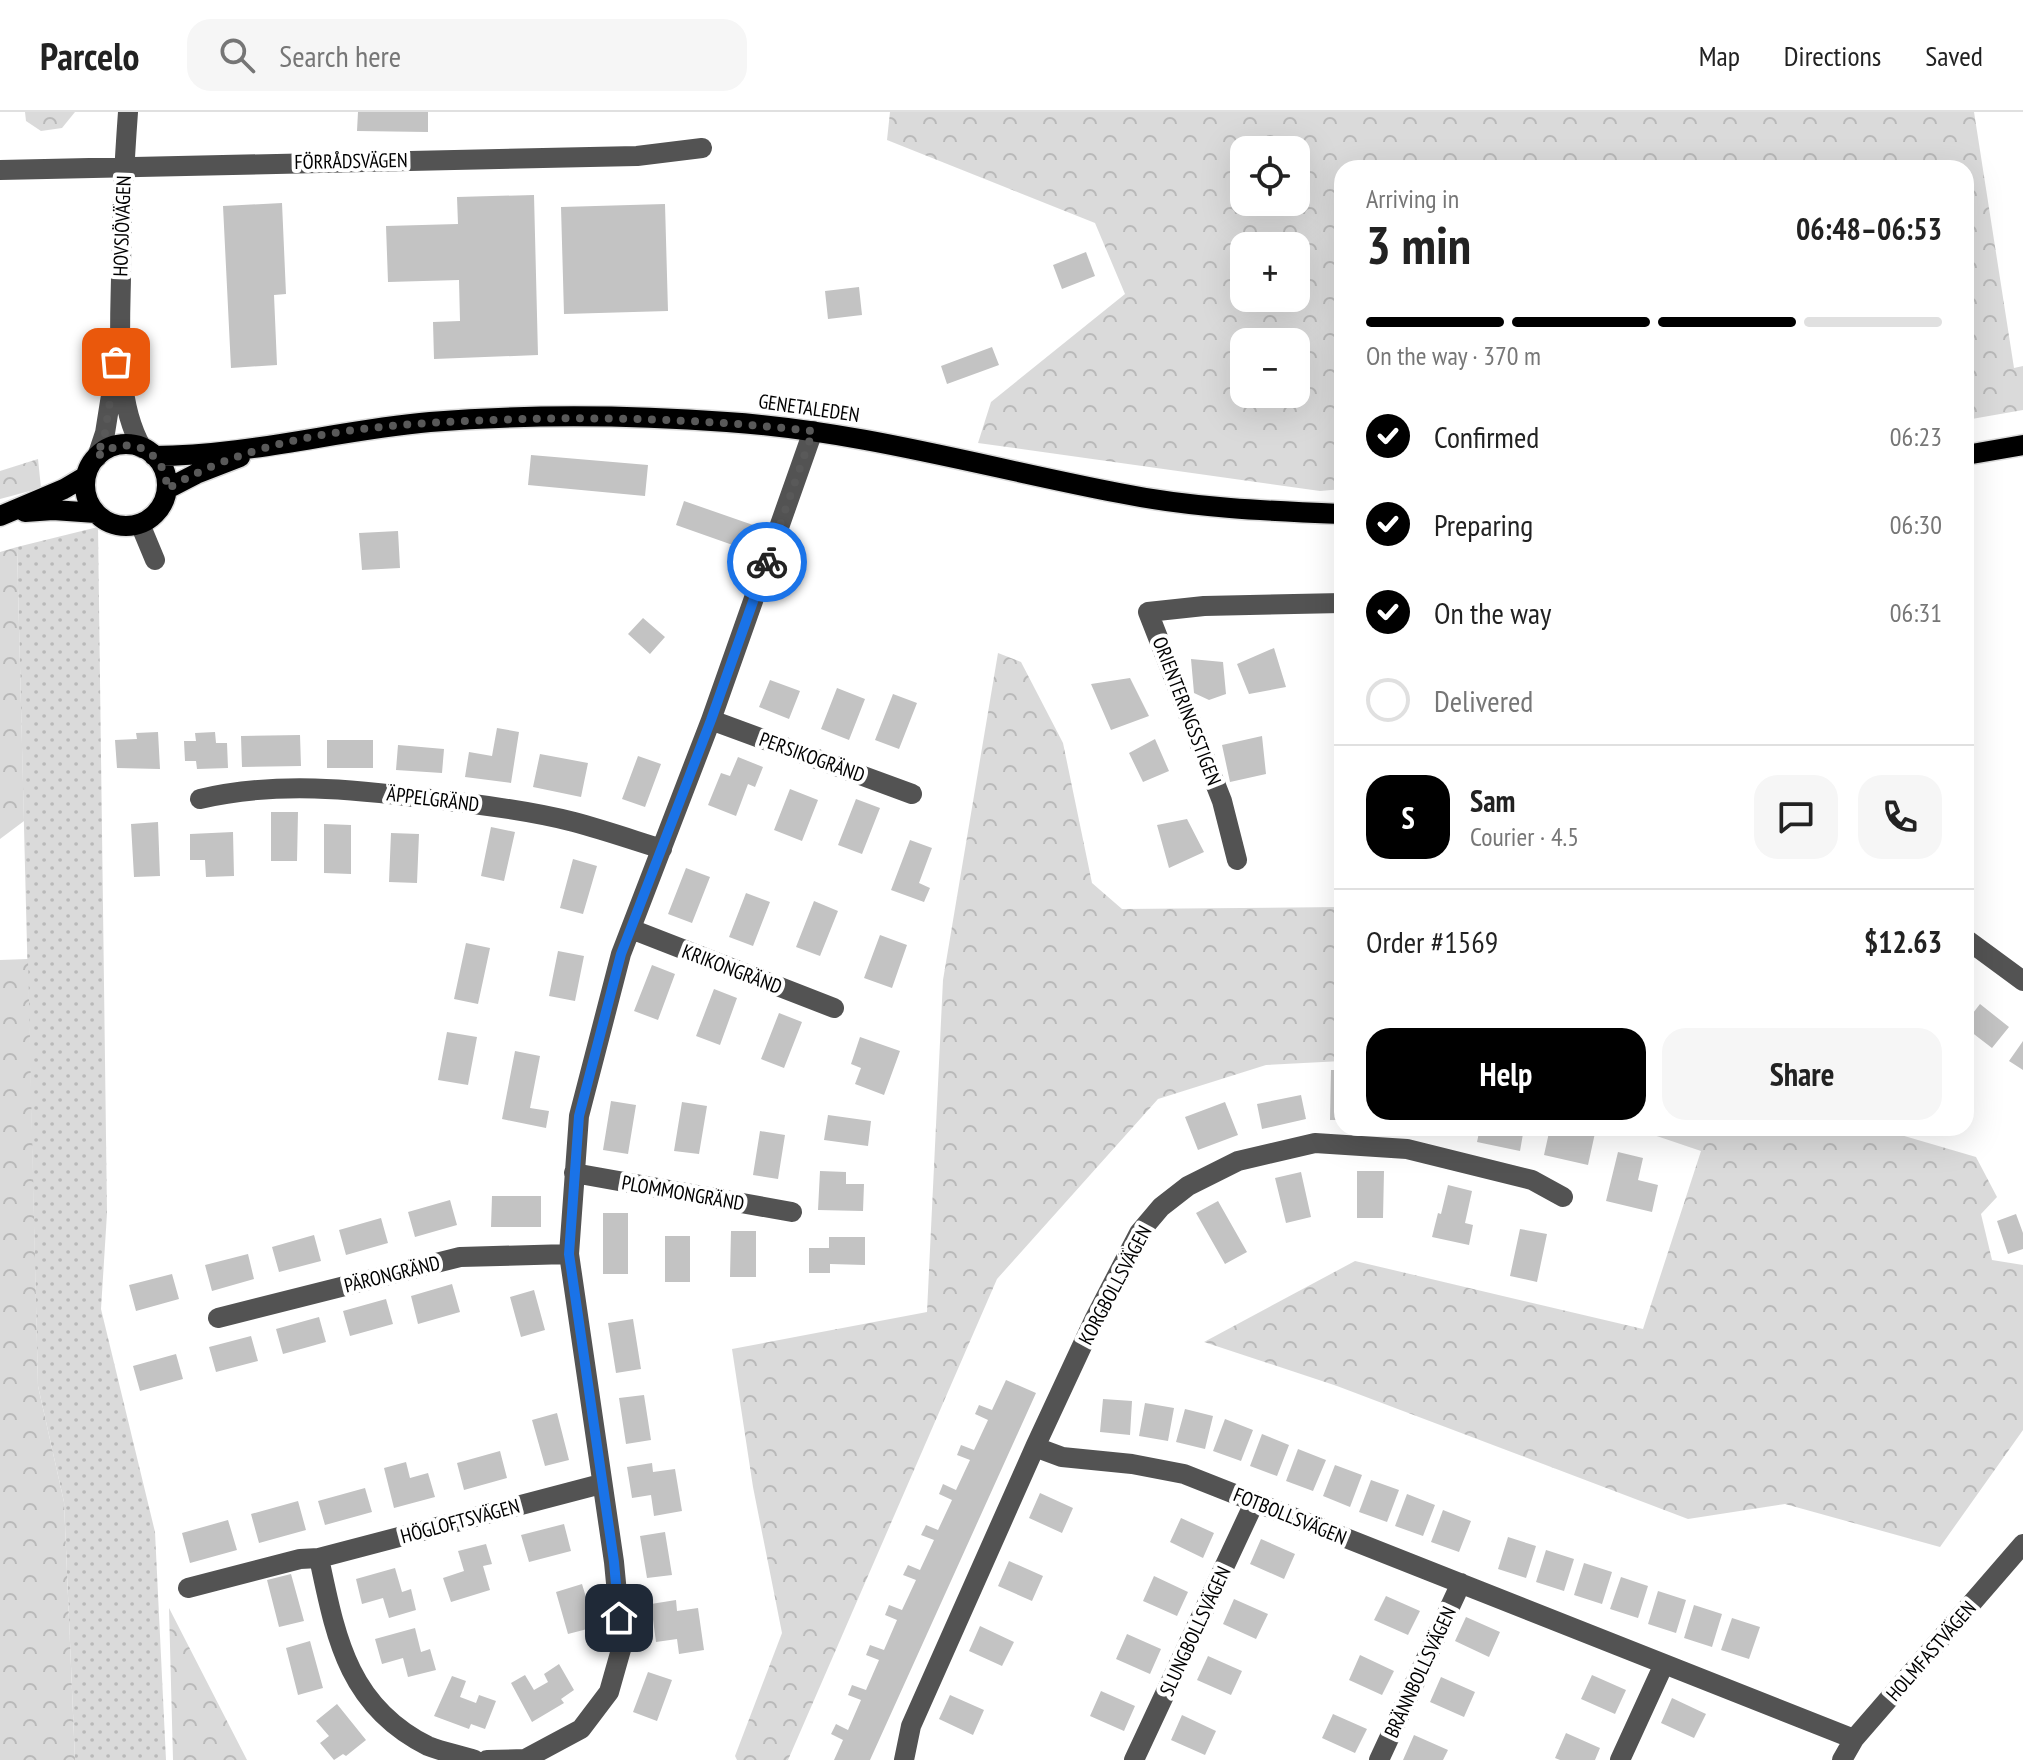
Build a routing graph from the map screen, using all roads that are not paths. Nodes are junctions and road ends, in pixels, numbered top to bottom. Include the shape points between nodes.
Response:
1 (128, 112) edge
2 (702, 148) dead end
3 (124, 166) junction
4 (0, 170) edge
5 (120, 341) junction
6 (813, 431) junction
7 (2023, 445) edge
8 (266, 447) junction
9 (148, 452) junction
10 (1974, 454) edge
11 (97, 457) junction
12 (86, 476) junction
13 (167, 489) junction
14 (96, 513) junction
15 (1334, 514) edge
16 (4, 515) edge
17 (140, 524) junction
18 (155, 560) dead end
19 (1334, 603) edge
20 (711, 720) junction
21 (912, 794) dead end
22 (200, 799) dead end
23 (662, 849) junction
24 (1237, 860) dead end
25 (631, 929) junction
26 (1974, 945) edge
27 (2023, 981) edge
28 (834, 1008) dead end
29 (574, 1173) junction
30 (1563, 1197) dead end
31 (792, 1212) dead end
32 (569, 1254) junction
33 (218, 1318) dead end
34 (1035, 1447) junction
35 (601, 1484) junction
36 (1255, 1501) junction
37 (2020, 1554) edge
38 (319, 1558) junction
39 (1461, 1583) junction
40 (188, 1588) dead end
41 (1664, 1664) junction
42 (1854, 1739) junction
43 (475, 1760) edge
44 (487, 1760) edge
45 (904, 1760) edge
46 (1134, 1760) edge
47 (1379, 1760) edge
48 (1620, 1760) edge
49 (1842, 1760) edge

1 - 3 street, HOVSJÖVÄGEN
2 - 3 street, FÖRRÅDSVÄGEN via 637,156
3 - 4 street, FÖRRÅDSVÄGEN
3 - 5 street, HOVSJÖVÄGEN
5 - 9 street, HOVSJÖVÄGEN via 129,415
5 - 11 street, HOVSJÖVÄGEN
6 - 8 main road, GENETALEDEN via 576,417 430,422
6 - 15 main road, GENETALEDEN via 931,451 1121,494 1256,511
6 - 20 street
7 - 10 main road
8 - 9 main road, GENETALEDEN
8 - 13 main road, GENETALEDEN
9 - 11 main road via 123,444
9 - 13 main road via 165,471
11 - 12 main road
12 - 14 main road via 86,496
12 - 16 main road
13 - 17 main road via 161,507
14 - 16 main road
14 - 17 main road via 116,525
17 - 18 street
19 - 24 street, ORIENTERINGSSTIGEN via 1148,612 1222,801
20 - 21 street, PERSIKOGRÄND
20 - 23 street
22 - 23 street, ÄPPELGRÄND via 238,790 372,792 573,822
23 - 25 street
25 - 28 street, KRIKONGRÄND
25 - 29 street via 579,1116
26 - 27 street
29 - 31 street, PLOMMONGRÄND
29 - 32 street
30 - 34 street, KORGBOLLSVÄGEN via 1532,1180 1407,1149 1315,1143 1238,1161 1188,1186 1139,1233
32 - 33 street, PÄRONGRÄND via 460,1257
32 - 35 street
34 - 36 street, FOTBOLLSVÄGEN via 1062,1457 1184,1474
34 - 45 street via 911,1726
35 - 38 street, HÖGLOFTSVÄGEN
35 - 44 street via 622,1646 609,1692 581,1729 525,1759
36 - 39 street, FOTBOLLSVÄGEN
36 - 46 street, SLUNGBOLLSVÄGEN
37 - 42 street, HOLMFASTVÄGEN
38 - 40 street, HÖGLOFTSVÄGEN
38 - 43 street via 341,1649 364,1696 393,1725 430,1747
39 - 41 street, FOTBOLLSVÄGEN
39 - 47 street, BRÄNNBOLLSVÄGEN
41 - 42 street, FOTBOLLSVÄGEN
41 - 48 street
42 - 49 street, HOLMFASTVÄGEN

